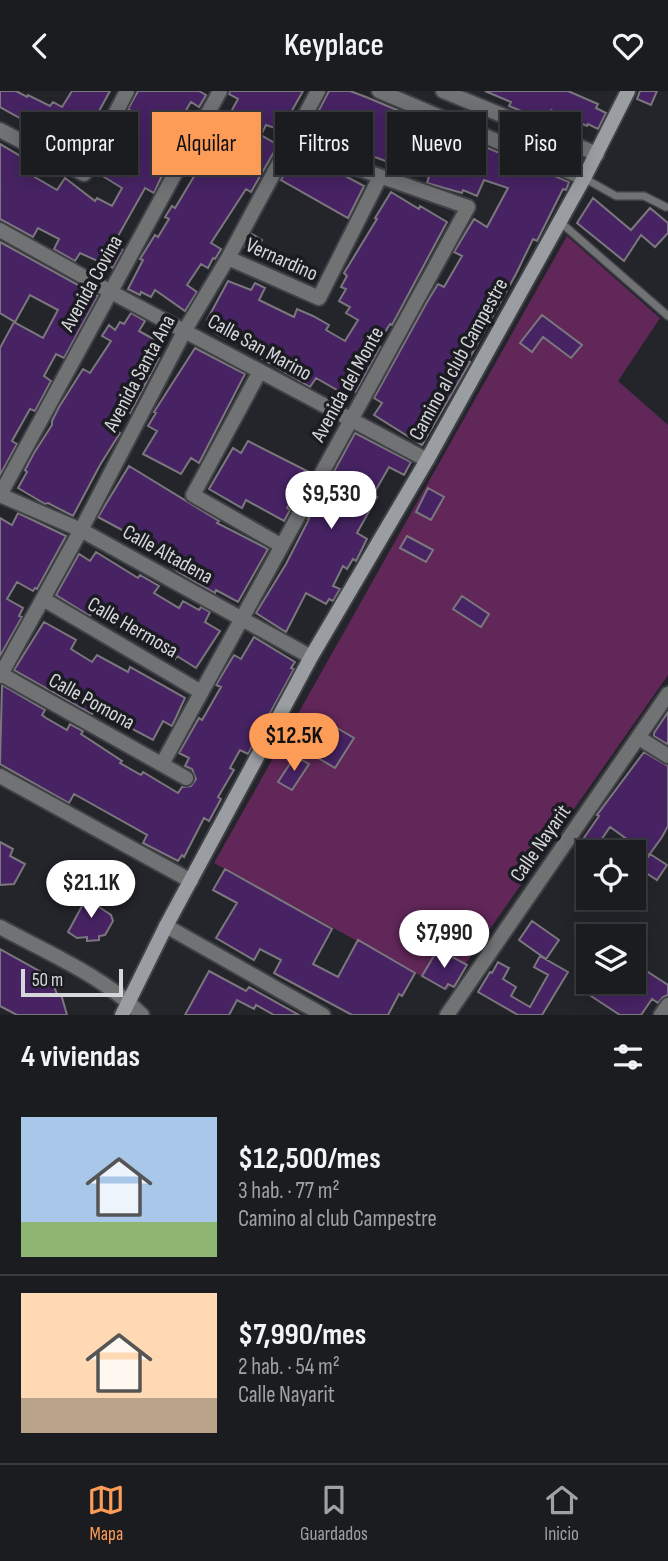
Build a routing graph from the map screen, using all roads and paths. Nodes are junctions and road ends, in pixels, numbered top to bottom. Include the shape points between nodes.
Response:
1 (127, 91) edge
2 (220, 91) edge
3 (318, 91) edge
4 (379, 91) edge
5 (443, 91) edge
6 (628, 91) edge
7 (306, 112) edge
8 (0, 130) edge
9 (597, 153) junction
10 (275, 169) edge
11 (373, 174) edge
12 (380, 177) junction
13 (584, 178) junction
14 (666, 207) dead end
15 (559, 221) junction
16 (0, 230) edge
17 (228, 258) junction
18 (111, 292) junction
19 (668, 316) edge
20 (185, 330) junction
21 (260, 371) junction
22 (351, 420) junction
23 (427, 460) junction
24 (0, 495) edge
25 (81, 530) junction
26 (282, 547) junction
27 (43, 599) junction
28 (241, 619) junction
29 (311, 657) junction
30 (1, 675) edge
31 (201, 692) junction
32 (668, 694) edge
33 (639, 738) junction
34 (668, 756) edge
35 (162, 764) junction
36 (0, 776) edge
37 (186, 778) dead end
38 (191, 881) junction
39 (166, 926) junction
40 (0, 927) edge
41 (668, 1005) edge
42 (125, 1009) edge
43 (142, 1015) edge
44 (323, 1015) edge
45 (447, 1015) edge
46 (661, 1015) edge

1 - 8 street via 84,174
2 - 18 street, Avenida Covina
3 - 7 street, Avenida Santa Ana
4 - 13 street
5 - 9 street
6 - 9 main road, Camino al club Campestre
9 - 13 main road, Camino al club Campestre
10 - 17 street, Avenida Santa Ana
11 - 12 street
12 - 17 street, Vernardino via 319,298
12 - 22 street, Avenida del Monte via 468,207
13 - 14 lane via 616,196 644,197
13 - 15 main road, Camino al club Campestre
15 - 19 lane
15 - 23 main road, Camino al club Campestre
16 - 18 street, Calle San Marino
17 - 20 street, Avenida Santa Ana
18 - 20 street, Calle San Marino
18 - 24 street, Avenida Covina
20 - 21 street, Calle San Marino
20 - 25 street, Avenida Santa Ana
21 - 22 street, Calle San Marino
21 - 26 street via 193,495
22 - 23 street, Calle San Marino
22 - 26 street, Avenida del Monte
23 - 29 main road, Camino al club Campestre
24 - 25 street, Calle Altadena
25 - 27 street, Avenida Santa Ana
25 - 28 street, Calle Altadena
26 - 28 street, Avenida del Monte
27 - 30 street, Avenida Santa Ana
27 - 31 street, Calle Hermosa
28 - 29 street, Calle Altadena
28 - 31 street, Avenida del Monte
29 - 38 main road, Camino al club Campestre
30 - 35 street, Calle Pomona
31 - 35 street, Avenida del Monte
32 - 33 street, Calle Nayarit
33 - 34 street
33 - 45 street, Calle Nayarit
35 - 37 street, Calle Pomona
36 - 38 street
38 - 39 main road, Camino al club Campestre
39 - 42 main road, Camino al club Campestre
39 - 44 street
40 - 42 street via 94,979
41 - 46 street
42 - 43 street

